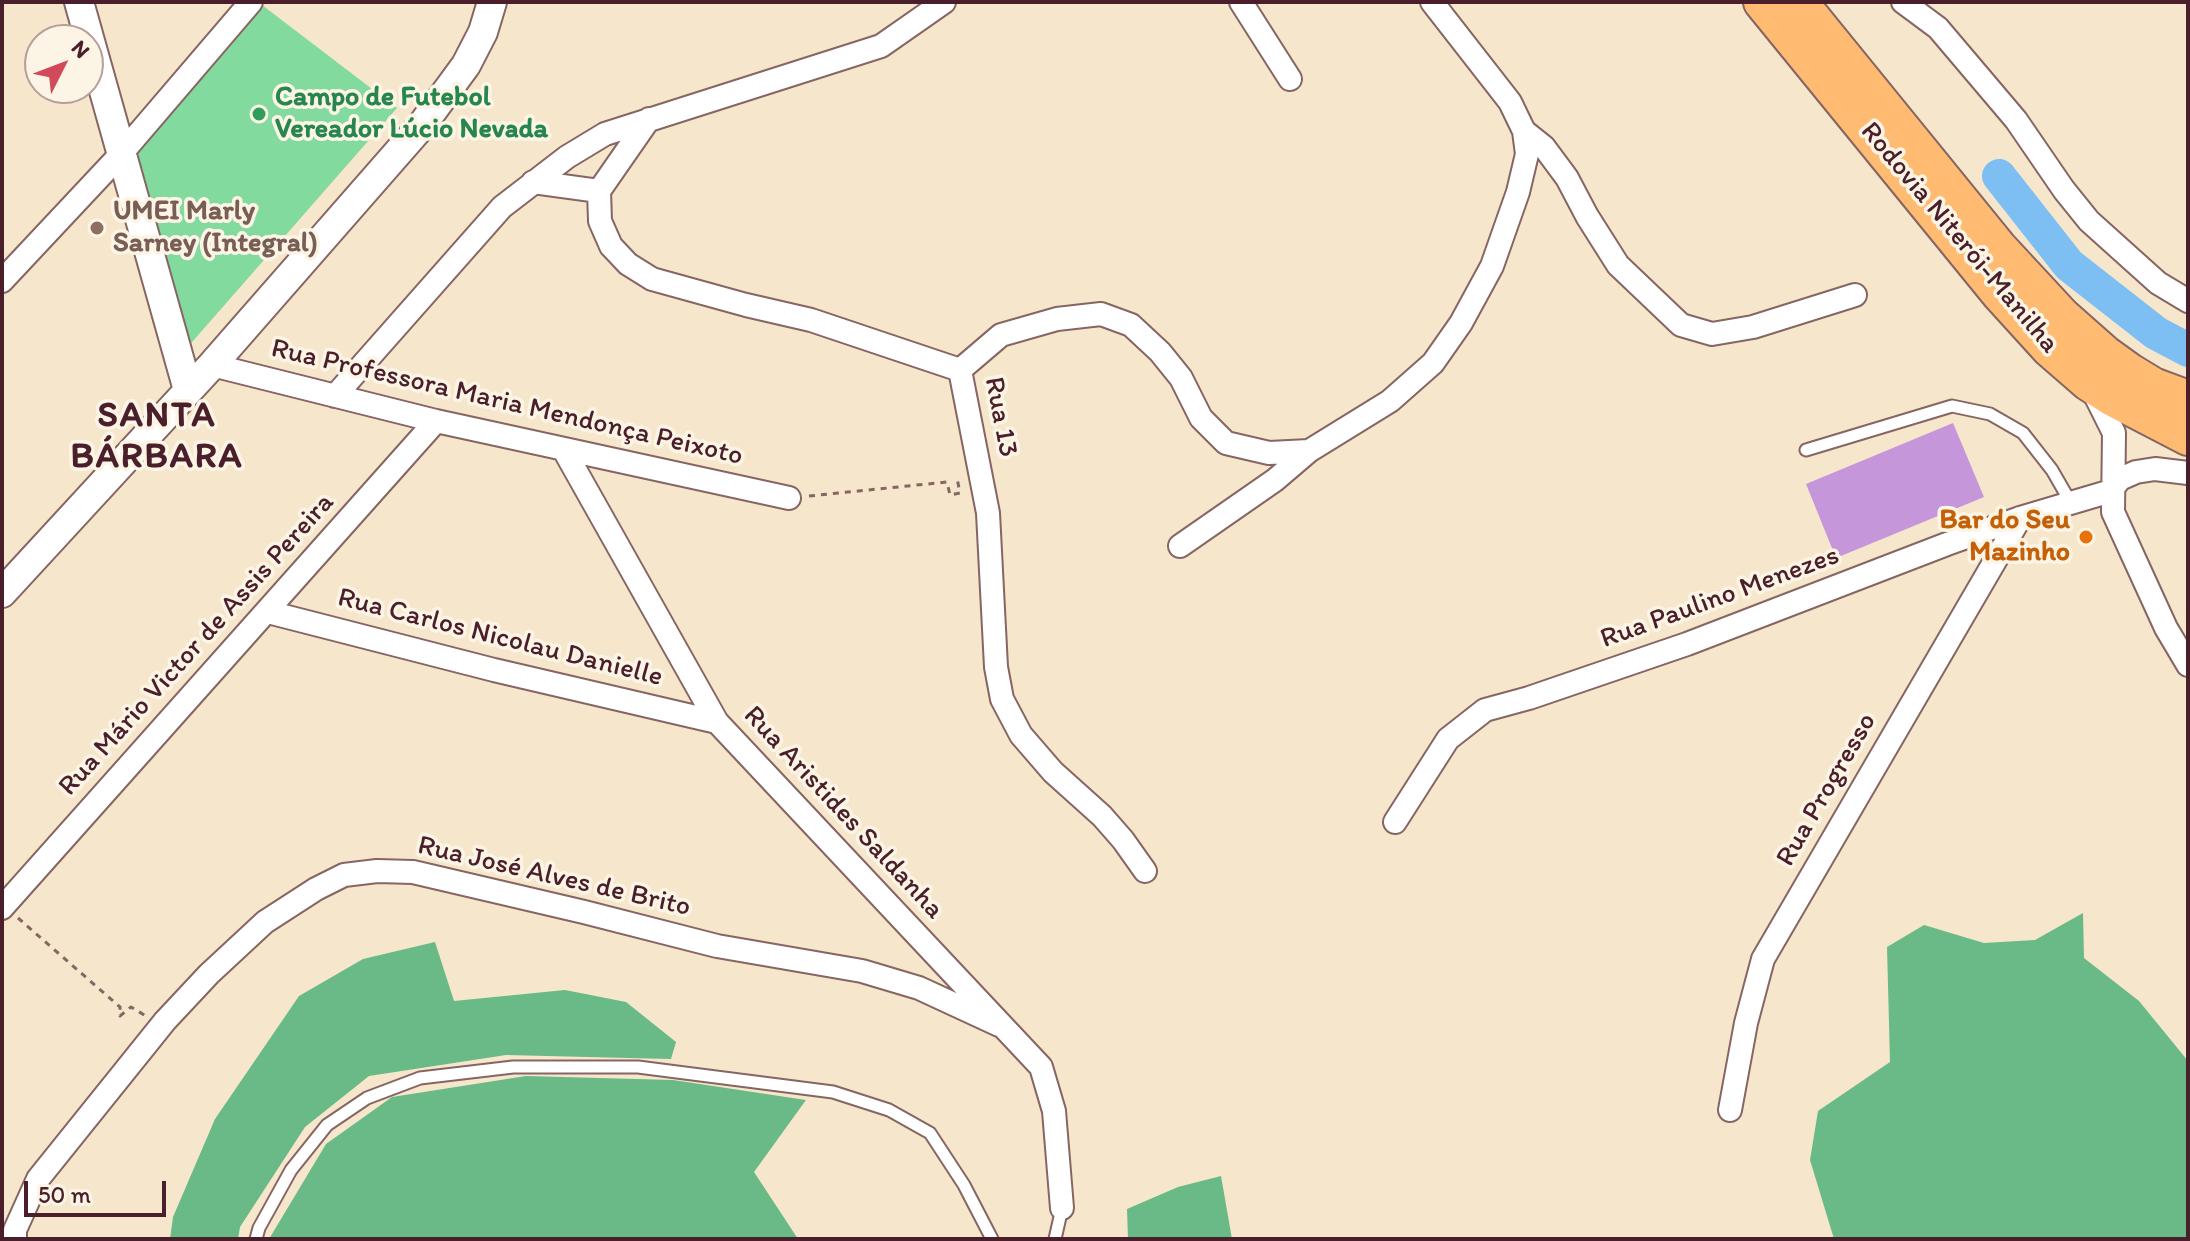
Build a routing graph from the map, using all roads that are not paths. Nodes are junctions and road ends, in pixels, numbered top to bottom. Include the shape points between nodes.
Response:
1 (79, 2) edge
2 (251, 2) edge
3 (492, 2) edge
4 (944, 2) edge
5 (1241, 2) edge
6 (1432, 2) edge
7 (1762, 2) edge
8 (1799, 2) edge
9 (1903, 2) edge
10 (1290, 79) dead end
11 (649, 119) junction
12 (1524, 131) junction
13 (121, 154) junction
14 (533, 182) junction
15 (599, 191) junction
16 (2, 281) edge
17 (1855, 295) dead end
18 (2188, 301) edge
19 (212, 365) junction
20 (960, 370) junction
21 (2088, 382) junction
22 (188, 390) junction
23 (335, 396) junction
24 (2188, 399) edge
25 (436, 421) junction
26 (2188, 437) edge
27 (564, 450) junction
28 (1806, 450) dead end
29 (1309, 451) junction
30 (2188, 473) edge
31 (2111, 491) junction
32 (789, 498) road end
33 (2071, 503) junction
34 (2020, 518) junction
35 (1180, 546) dead end
36 (2, 593) edge
37 (268, 612) junction
38 (2188, 665) edge
39 (717, 722) junction
40 (1395, 822) dead end
41 (1145, 871) dead end
42 (9, 912) edge
43 (999, 1025) junction
44 (1730, 1110) dead end
45 (1062, 1208) joint
46 (15, 1239) edge
47 (256, 1239) edge
48 (992, 1239) edge
49 (1055, 1239) edge

1 - 13 street
2 - 13 street
3 - 19 street via 466,65 422,125
4 - 11 street via 881,46
5 - 10 street
6 - 12 street via 1510,102
7 - 21 highway, Rodovia Niterói-Manilha via 2000,294
8 - 24 highway, Rodovia Niterói-Manilha via 1999,248 2062,316 2130,372
9 - 18 street via 1938,28 2016,120 2089,221 2158,283
11 - 14 street via 605,134
11 - 15 street
12 - 17 street via 1567,178 1618,265 1681,325 1712,334 1753,327
12 - 29 street via 1527,154 1518,192 1492,266 1461,323 1433,363 1390,401
13 - 16 street
13 - 22 street
14 - 15 street
14 - 23 street via 502,207
15 - 20 street, Rua 13 via 600,221 611,246 652,279 811,320
19 - 22 street
19 - 23 street, Rua Professora Maria Mendonça Peixoto
20 - 29 street via 1001,335 1057,319 1101,314 1131,325 1160,352 1181,378 1201,418 1226,443 1269,453
20 - 41 street, Rua 13 via 988,513 1002,699 1021,735 1102,816
21 - 26 highway, Rodovia Niterói-Manilha
21 - 31 street via 2114,433
22 - 36 street
23 - 25 street, Rua Professora Maria Mendonça Peixoto
25 - 27 street, Rua Professora Maria Mendonça Peixoto
25 - 37 street, Rua Mário Victor de Assis Pereira
27 - 32 street, Rua Professora Maria Mendonça Peixoto
27 - 39 street, Rua Aristides Saldanha
28 - 33 lane via 1952,406 1990,414 2023,433
29 - 35 street
30 - 31 street, Rua Paulino Menezes via 2136,472 2120,479
31 - 33 street, Rua Paulino Menezes
31 - 38 street via 2118,524
33 - 34 street, Rua Paulino Menezes
34 - 40 street, Rua Paulino Menezes via 1687,644 1485,710 1448,739
34 - 44 street, Rua Progresso via 1763,959
37 - 39 street, Rua Carlos Nicolau Danielle
37 - 42 street, Rua Mário Victor de Assis Pereira
39 - 43 street, Rua Aristides Saldanha
43 - 45 street, Rua Aristides Saldanha via 1041,1067 1054,1111
43 - 46 street, Rua José Alves de Brito via 919,988 862,971 717,946 413,872 344,875 265,922 165,1021 38,1179
45 - 49 lane
47 - 48 lane via 291,1170 327,1125 367,1098 420,1078 513,1067 638,1067 833,1092 889,1110 930,1133

